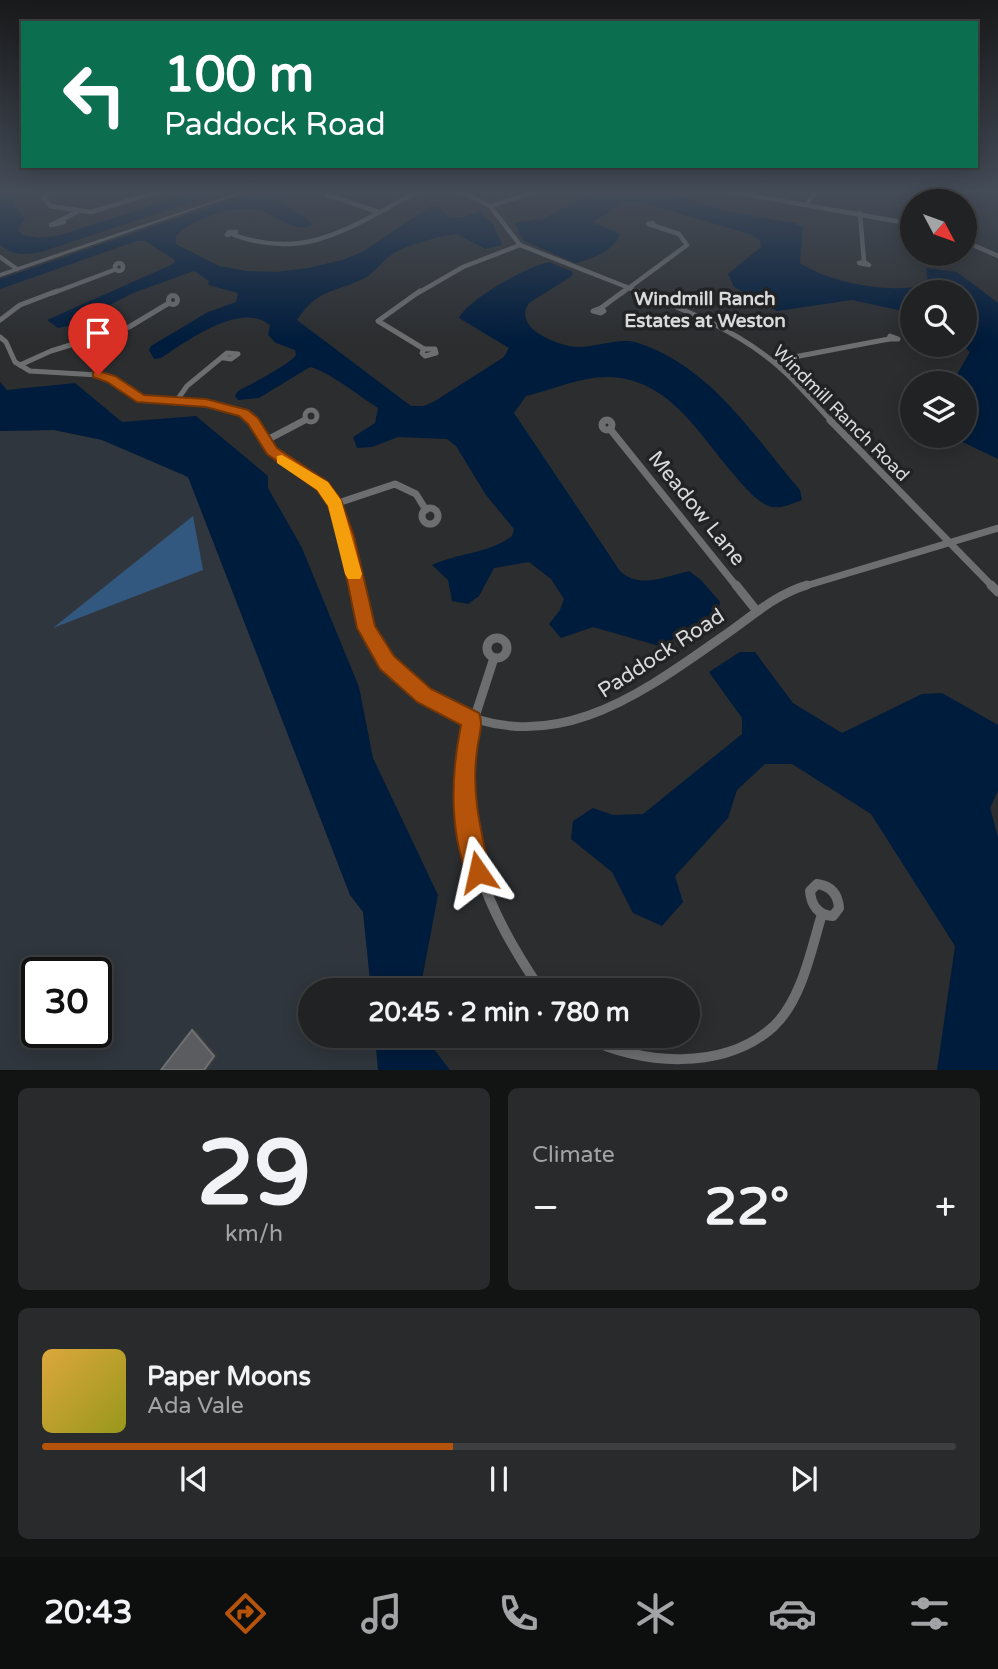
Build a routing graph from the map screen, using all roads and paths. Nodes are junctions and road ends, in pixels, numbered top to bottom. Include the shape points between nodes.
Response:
1 (96, 242) edge
2 (254, 242) edge
3 (315, 242) edge
4 (518, 242) edge
5 (685, 242) edge
6 (862, 242) edge
7 (520, 245) junction
8 (977, 246) edge
9 (996, 254) edge
10 (0, 257) edge
11 (864, 262) dead end
12 (17, 269) junction
13 (114, 270) dead end
14 (1, 273) edge
15 (628, 289) junction
16 (169, 303) dead end
17 (601, 308) dead end
18 (0, 320) edge
19 (0, 337) edge
20 (889, 339) dead end
21 (424, 349) dead end
22 (224, 358) dead end
23 (772, 361) junction
24 (20, 365) junction
25 (175, 403) junction
26 (305, 420) dead end
27 (610, 429) dead end
28 (265, 441) junction
29 (335, 504) junction
30 (426, 510) dead end
31 (998, 528) edge
32 (950, 544) junction
33 (998, 592) edge
34 (756, 610) junction
35 (494, 658) dead end
36 (472, 720) junction
37 (822, 914) dead end
38 (532, 978) edge
39 (604, 1048) edge

1 - 12 street
2 - 3 street via 266,246
4 - 7 street
5 - 15 street via 687,245
6 - 11 street
7 - 15 street, Windmill Ranch Road
7 - 21 street via 447,273 378,321
8 - 9 street
10 - 12 street
12 - 14 street
13 - 18 street via 20,305
15 - 17 street
15 - 23 street, Windmill Ranch Road via 716,325
16 - 24 street via 129,327
19 - 24 street
20 - 23 street
22 - 25 street via 193,377
23 - 32 street, Windmill Ranch Road
24 - 25 street, Paddock Road via 30,372 98,375 141,399
25 - 28 street, Paddock Road via 229,407 253,421
26 - 28 street
27 - 34 street, Meadow Lane
28 - 29 street, Paddock Road via 285,462 322,486
29 - 30 street via 395,484 416,494
29 - 36 street, Paddock Road via 366,628 387,663 424,696
31 - 32 street, Paddock Road
32 - 33 street, Windmill Ranch Road
32 - 34 street, Paddock Road via 795,589
34 - 36 street, Paddock Road via 622,704 575,722 533,726
35 - 36 street
36 - 38 street via 464,803 478,872
37 - 39 street via 799,984 775,1026 729,1060 685,1069 639,1063

